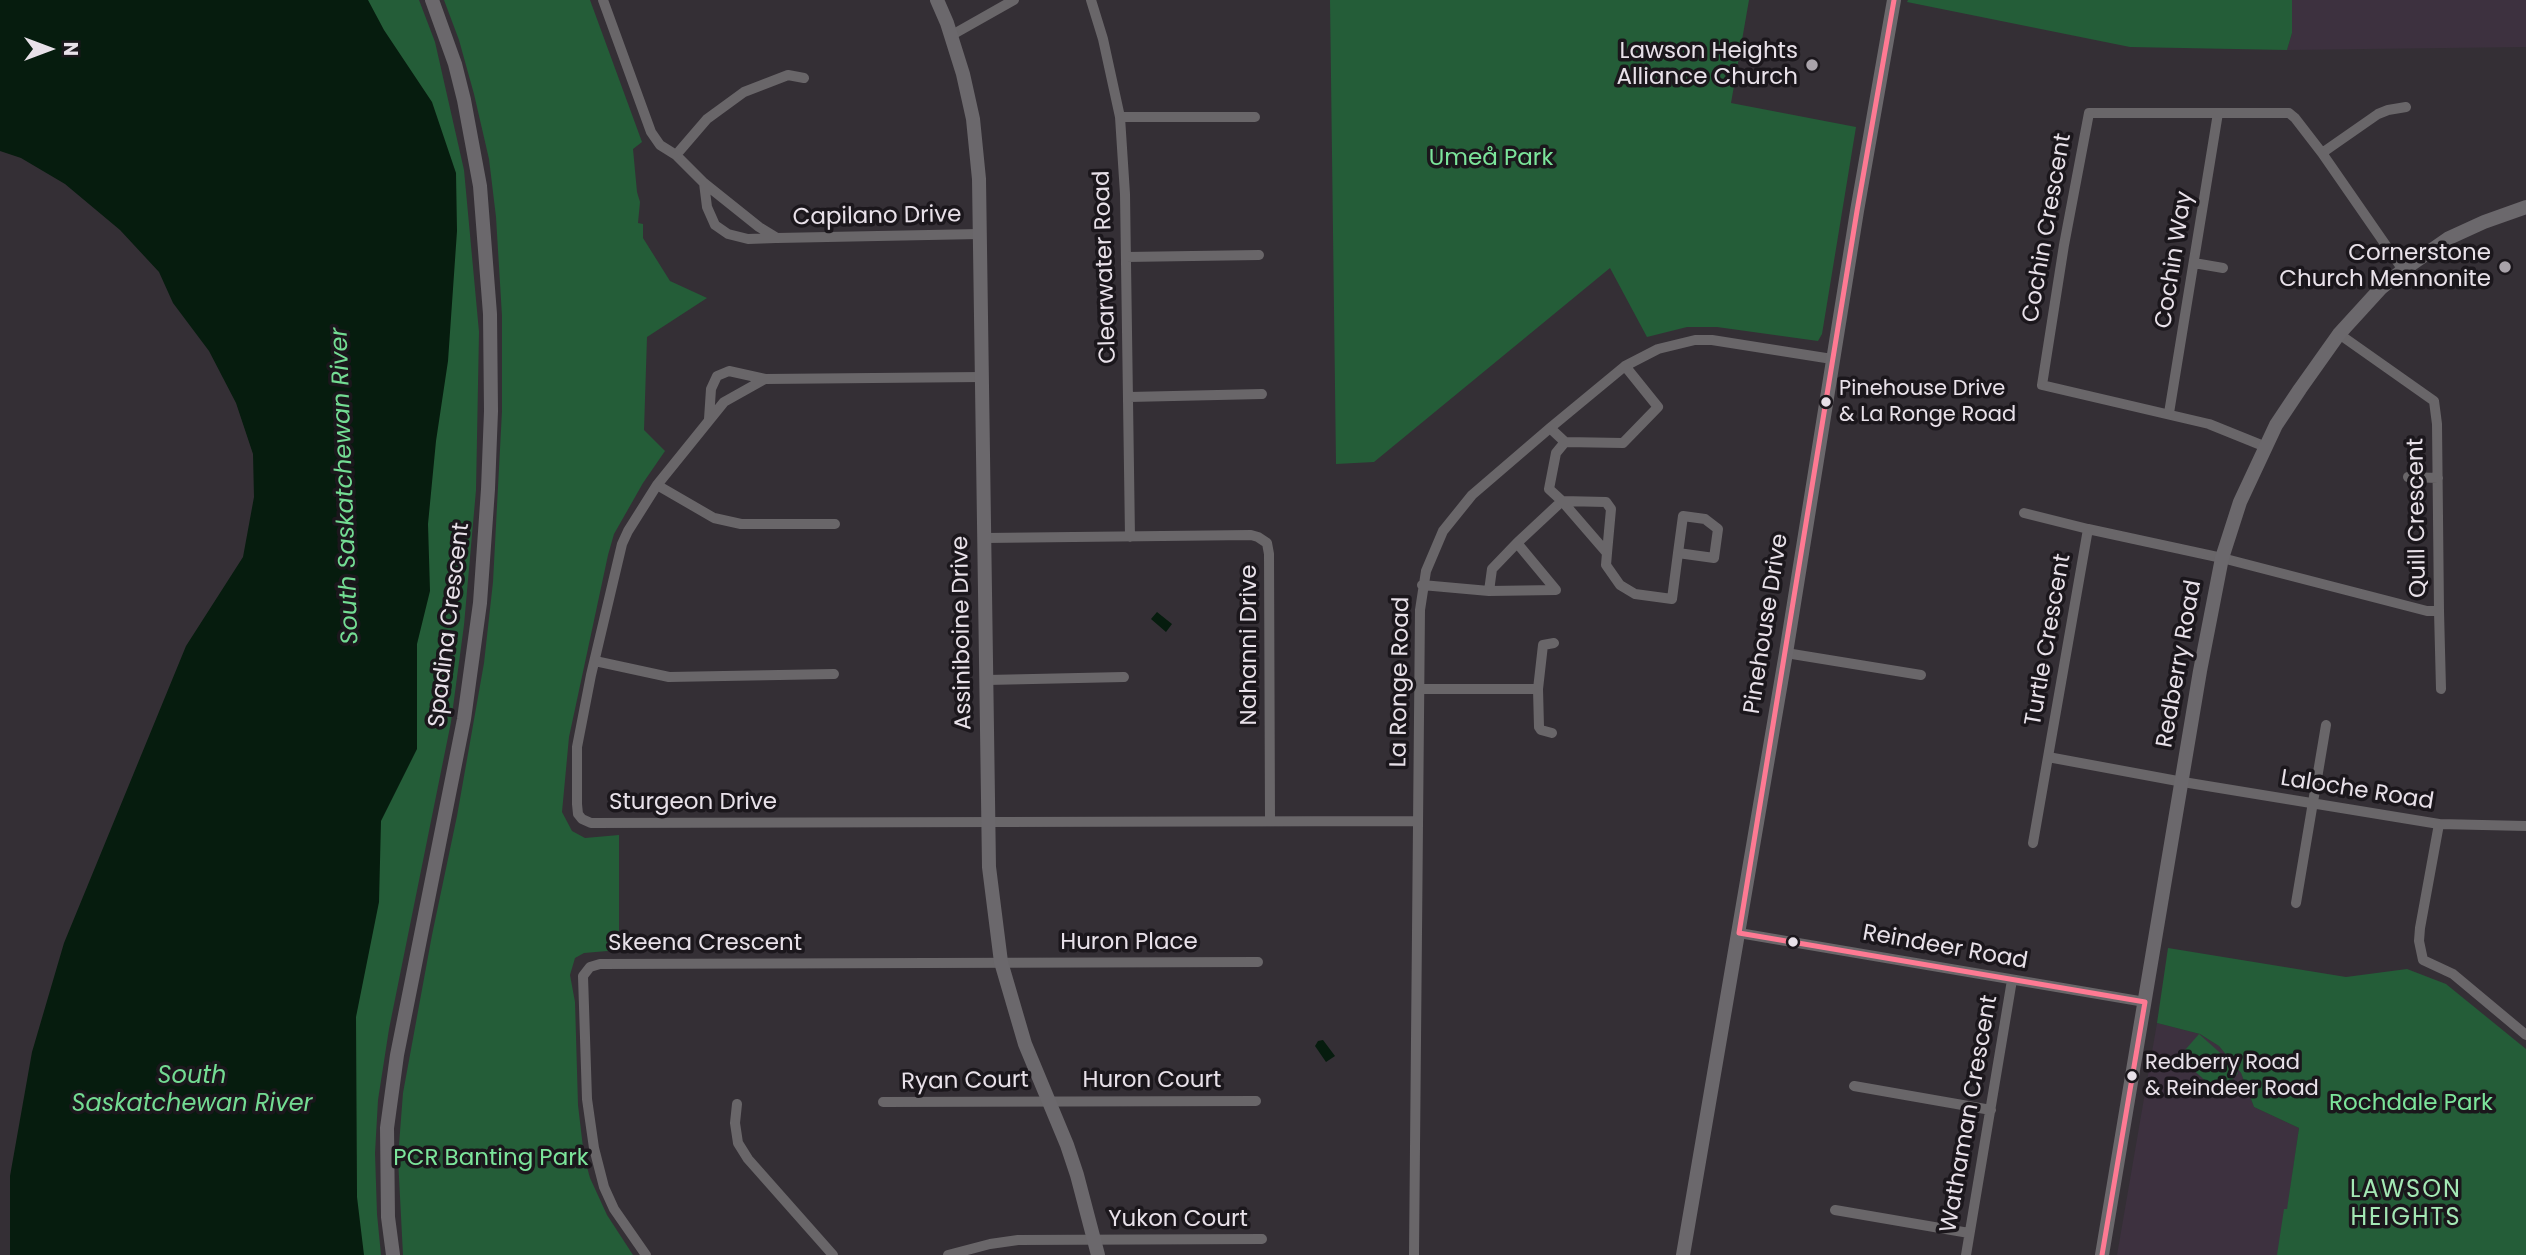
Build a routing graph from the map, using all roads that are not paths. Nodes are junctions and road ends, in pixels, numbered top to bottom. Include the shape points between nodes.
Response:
1 (432, 0) edge
2 (937, 0) edge
3 (1014, 0) edge
4 (1091, 0) edge
5 (1894, 0) edge
6 (605, 1) edge
7 (951, 36) junction
8 (804, 78) dead end
9 (2406, 107) dead end
10 (2218, 113) junction
11 (1120, 117) junction
12 (1255, 117) dead end
13 (2322, 153) junction
14 (676, 155) junction
15 (704, 183) junction
16 (2526, 207) edge
17 (979, 234) junction
18 (777, 238) junction
19 (1259, 254) dead end
20 (1126, 257) junction
21 (2194, 262) junction
22 (2223, 268) dead end
23 (2403, 270) junction
24 (2339, 334) junction
25 (1832, 359) junction
26 (1625, 366) junction
27 (982, 377) junction
28 (765, 379) junction
29 (1262, 394) dead end
30 (1129, 397) junction
31 (2169, 413) junction
32 (709, 419) junction
33 (1550, 428) junction
34 (1565, 442) junction
35 (2266, 447) junction
36 (2408, 477) dead end
37 (2438, 478) junction
38 (657, 485) junction
39 (1562, 501) junction
40 (2024, 513) dead end
41 (835, 524) dead end
42 (2088, 529) junction
43 (1130, 537) junction
44 (985, 538) junction
45 (1517, 543) junction
46 (1607, 553) junction
47 (1678, 553) junction
48 (2222, 558) junction
49 (1422, 585) junction
50 (1489, 591) junction
51 (2439, 611) junction
52 (1555, 643) dead end
53 (1786, 653) junction
54 (594, 661) junction
55 (834, 674) dead end
56 (1922, 675) dead end
57 (1124, 677) dead end
58 (987, 680) junction
59 (1419, 689) junction
60 (1538, 689) junction
61 (2441, 689) dead end
62 (2326, 725) dead end
63 (1552, 733) dead end
64 (2048, 757) junction
65 (2183, 782) junction
66 (2312, 803) junction
67 (1270, 821) junction
68 (1418, 821) junction
69 (988, 822) junction
70 (2439, 824) junction
71 (2526, 826) edge
72 (2033, 843) dead end
73 (2296, 902) dead end
74 (1739, 933) junction
75 (1001, 962) junction
76 (1258, 962) dead end
77 (2012, 980) junction
78 (2144, 1002) junction
79 (2526, 1035) edge
80 (1854, 1086) dead end
81 (1048, 1100) junction
82 (1256, 1101) dead end
83 (883, 1102) dead end
84 (737, 1104) dead end
85 (1991, 1110) junction
86 (1835, 1210) dead end
87 (1969, 1233) junction
88 (1262, 1239) dead end
89 (1094, 1240) junction
90 (393, 1255) edge
91 (646, 1255) edge
92 (833, 1255) edge
93 (947, 1255) edge
94 (1098, 1255) edge
95 (1414, 1255) edge
96 (1683, 1255) edge
97 (1966, 1255) edge
98 (2102, 1255) edge

1 - 90 street, Spadina Crescent via 464,100 480,186 490,314 491,411 480,603 464,719 397,1055 387,1128
2 - 7 street, Assiniboine Drive
3 - 7 street
4 - 11 street, Clearwater Road
5 - 25 street, Pinehouse Drive
6 - 14 street, Capilano Drive via 652,132 660,145
7 - 17 street, Assiniboine Drive via 973,119
8 - 14 street via 788,75 744,92 707,119
9 - 13 street via 2378,114
10 - 13 street, Cochin Crescent via 2289,113
10 - 21 street, Cochin Way
10 - 31 street, Cochin Crescent via 2089,113 2047,346 2042,385
11 - 12 street
11 - 20 street, Clearwater Road
13 - 23 street, Cochin Crescent
14 - 15 street, Capilano Drive
15 - 18 street, Capilano Drive
15 - 18 street, Capilano Drive via 715,225 748,239
16 - 23 street, Redberry Road via 2449,238
17 - 18 street, Capilano Drive
17 - 27 street, Assiniboine Drive
19 - 20 street
20 - 30 street, Clearwater Road
21 - 22 street
21 - 31 street, Cochin Way
23 - 24 street, Redberry Road
24 - 35 street, Redberry Road via 2276,425
24 - 37 street, Quill Crescent via 2434,401
25 - 26 street, La Ronge Road via 1695,340 1658,349
25 - 53 street, Pinehouse Drive
26 - 33 street, La Ronge Road
26 - 34 street via 1658,407 1623,443
27 - 28 street, Sturgeon Drive
27 - 44 street, Assiniboine Drive
28 - 32 street, Sturgeon Drive via 724,402
28 - 32 street, Sturgeon Drive via 729,371 717,376
29 - 30 street
30 - 43 street, Clearwater Road
31 - 35 street, Cochin Crescent
32 - 38 street, Sturgeon Drive
33 - 34 street
33 - 49 street, La Ronge Road via 1472,495 1451,520
34 - 39 street via 1556,453 1549,489
35 - 48 street, Redberry Road via 2240,502
36 - 37 street
37 - 51 street, Quill Crescent
38 - 41 street via 714,518 741,524
38 - 54 street, Sturgeon Drive via 622,544
39 - 45 street
39 - 46 street
39 - 46 street via 1606,502 1611,509
40 - 42 street
42 - 48 street, Turtle Crescent
42 - 64 street, Turtle Crescent
43 - 44 street, Nahanni Drive
43 - 67 street, Nahanni Drive via 1251,535 1267,543
44 - 58 street, Assiniboine Drive
45 - 50 street via 1492,569
45 - 50 street via 1556,590
46 - 47 street via 1606,565 1620,585 1635,594 1672,599
47 - 47 street via 1683,516 1705,519 1718,529 1714,558
48 - 51 street, Quill Crescent
48 - 65 street, Redberry Road
49 - 50 street
49 - 59 street, La Ronge Road
51 - 61 street
52 - 60 street via 1543,645
53 - 56 street
53 - 74 street, Pinehouse Drive
54 - 55 street via 669,677
54 - 69 street, Sturgeon Drive via 577,747 578,814 587,822
57 - 58 street
58 - 69 street, Assiniboine Drive
59 - 60 street
59 - 68 street, La Ronge Road
60 - 63 street via 1539,727
62 - 66 street
64 - 65 street, Turtle Crescent
64 - 72 street
65 - 66 street, Laloche Road
65 - 78 street, Redberry Road
66 - 70 street, Laloche Road
66 - 73 street
67 - 68 street
67 - 69 street
68 - 95 street, La Ronge Road
69 - 75 street, Assiniboine Drive
70 - 71 street, Laloche Road
70 - 79 street via 2420,928 2423,960 2453,974
74 - 77 street, Reindeer Road
74 - 96 street, Pinehouse Drive
75 - 76 street, Huron Place
75 - 81 street, Assiniboine Drive via 1025,1044
75 - 91 street, Skeena Crescent via 614,963 590,967 583,976 591,1136 614,1209
77 - 78 street, Reindeer Road
77 - 85 street, Wathaman Crescent
78 - 98 street, Redberry Road
80 - 85 street
81 - 82 street, Huron Court
81 - 83 street, Ryan Court
81 - 89 street, Assiniboine Drive via 1077,1175
84 - 92 street via 738,1143 748,1159
85 - 87 street, Wathaman Crescent
86 - 87 street
87 - 97 street, Wathaman Crescent
88 - 89 street, Yukon Court
89 - 93 street via 1018,1240
89 - 94 street, Assiniboine Drive

